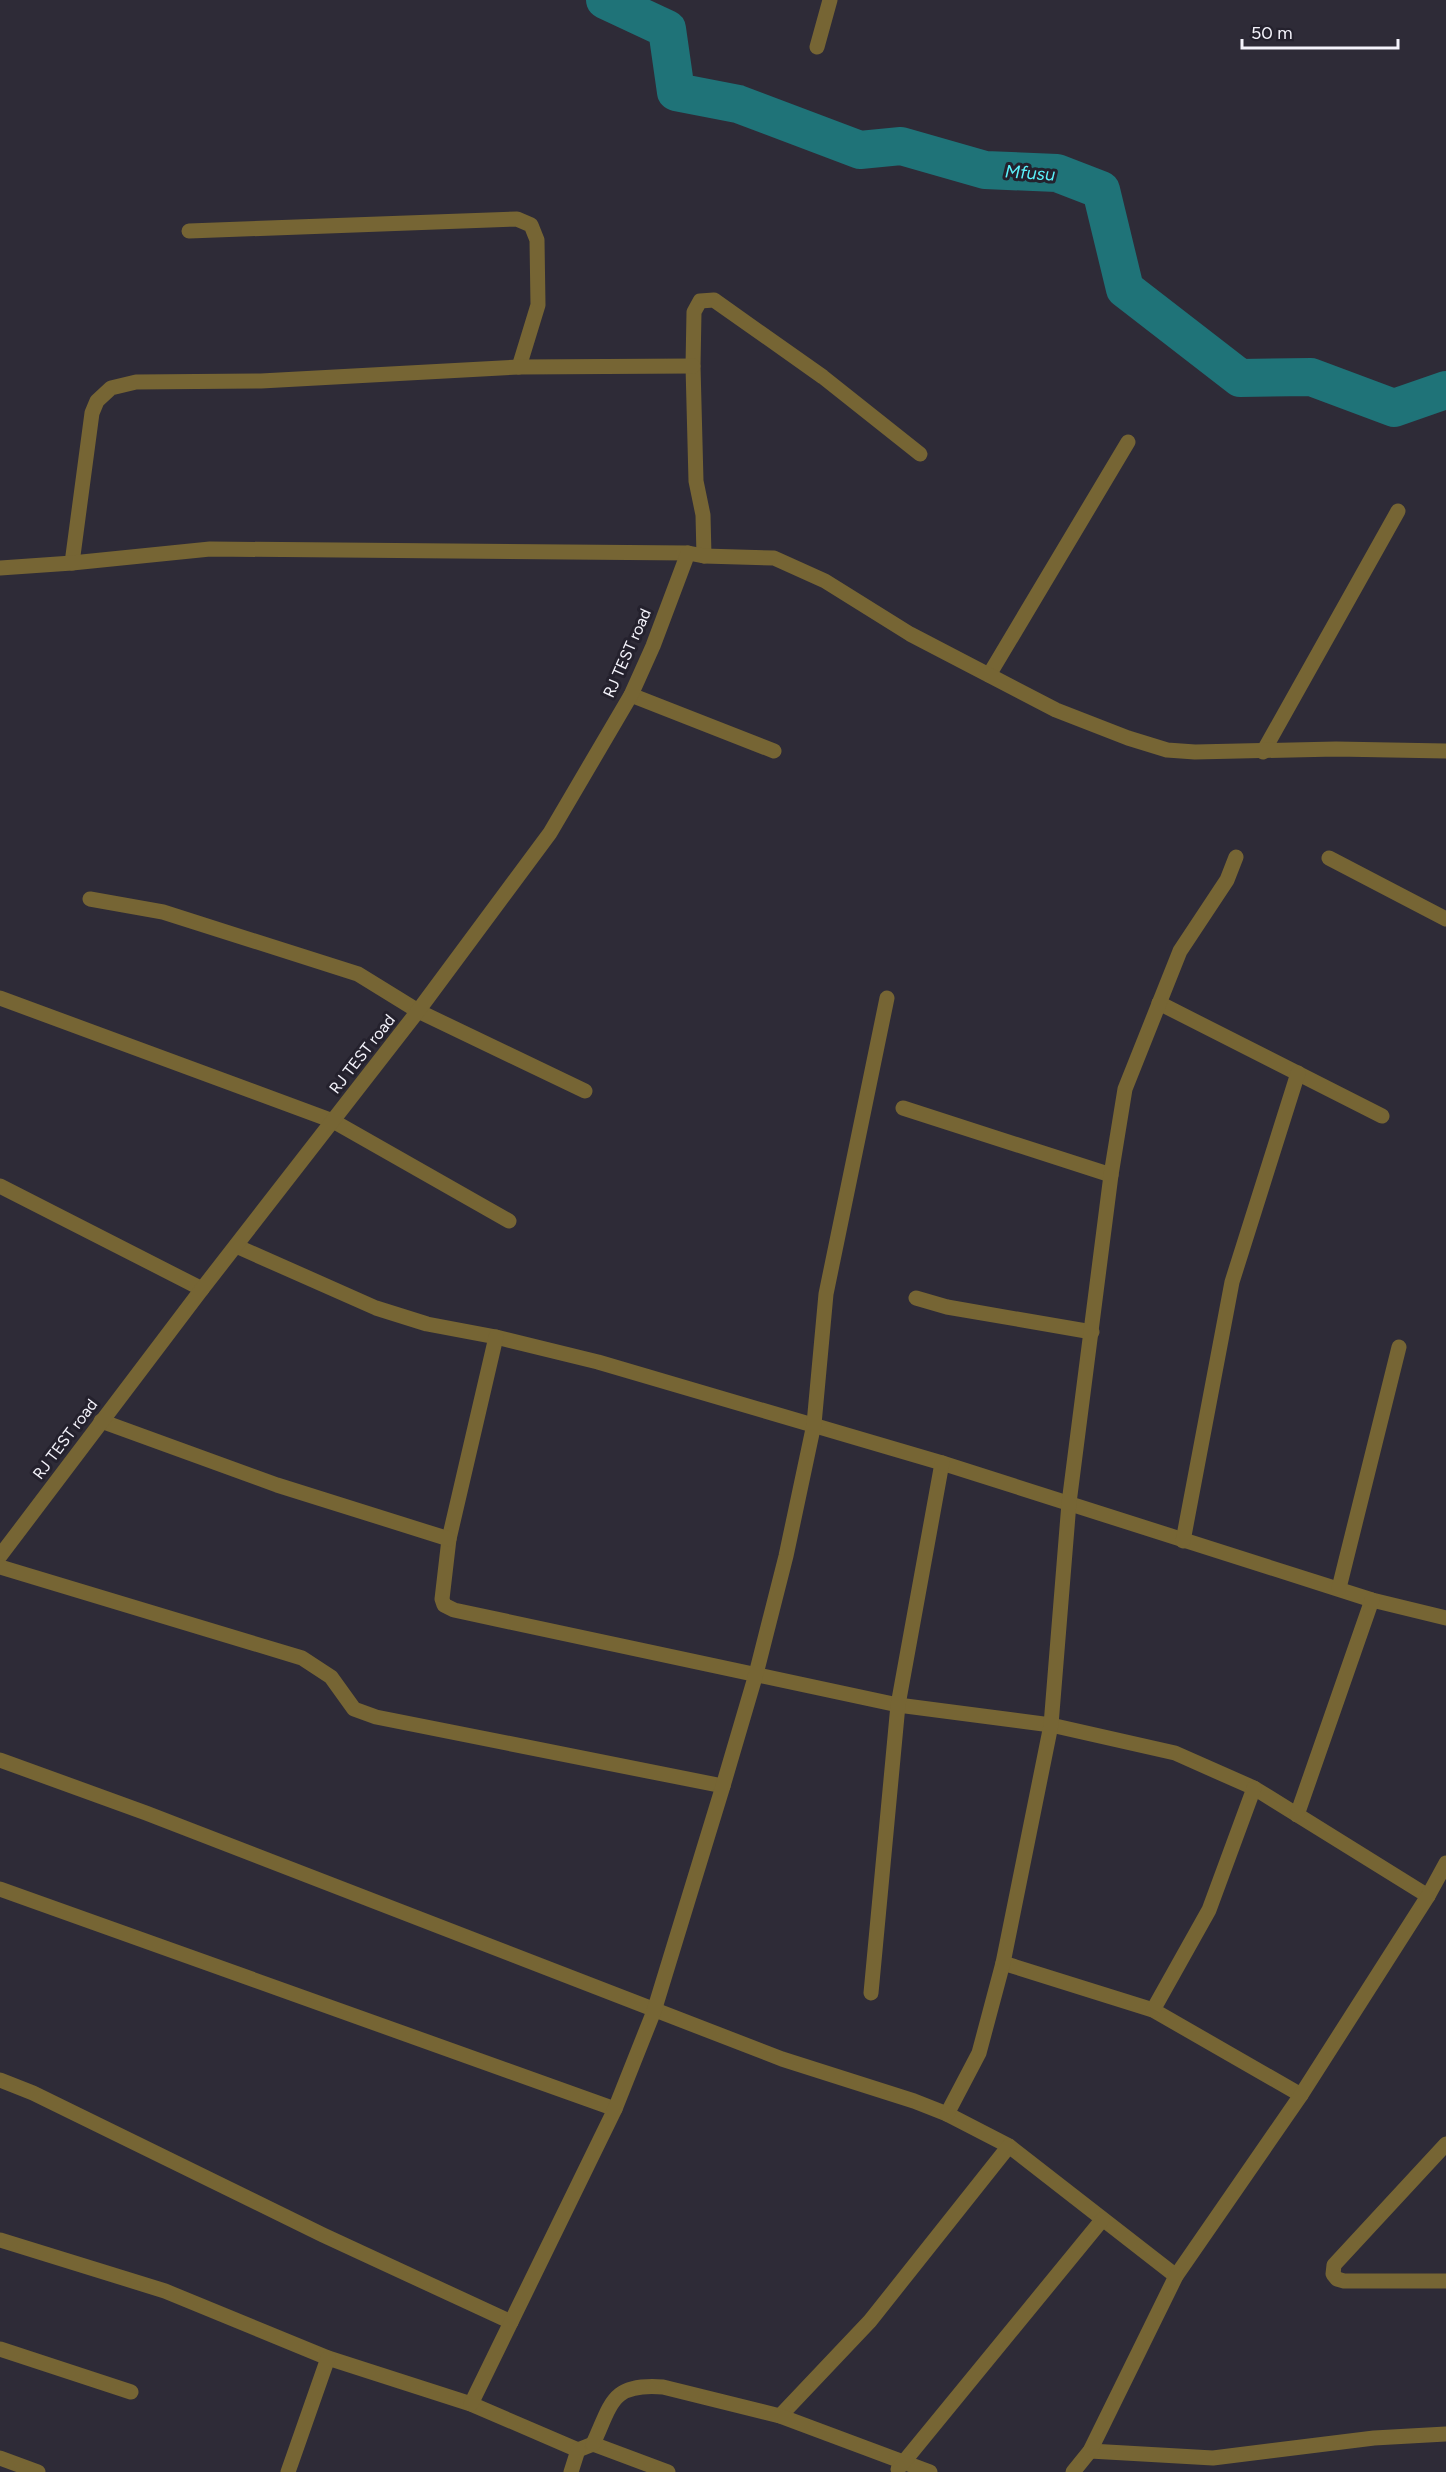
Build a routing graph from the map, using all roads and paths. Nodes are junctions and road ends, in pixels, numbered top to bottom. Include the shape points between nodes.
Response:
1 (830, 0) edge
2 (817, 47) dead end
3 (189, 231) dead end
4 (693, 366) junction
5 (519, 368) junction
6 (1128, 442) dead end
7 (920, 454) dead end
8 (1398, 511) dead end
9 (688, 553) junction
10 (704, 556) junction
11 (72, 563) junction
12 (0, 568) edge
13 (989, 675) junction
14 (631, 694) junction
15 (774, 751) dead end
16 (1446, 751) edge
17 (1263, 752) junction
18 (1236, 857) dead end
19 (1329, 858) dead end
20 (90, 898) dead end
21 (1446, 919) edge
22 (0, 998) edge
23 (887, 998) dead end
24 (1159, 1003) junction
25 (418, 1011) junction
26 (1298, 1073) junction
27 (585, 1091) dead end
28 (903, 1108) dead end
29 (1382, 1116) dead end
30 (333, 1121) junction
31 (1111, 1175) junction
32 (0, 1186) edge
33 (509, 1221) dead end
34 (236, 1246) junction
35 (202, 1288) junction
36 (916, 1298) dead end
37 (1092, 1332) junction
38 (496, 1337) junction
39 (1399, 1347) dead end
40 (101, 1421) junction
41 (814, 1424) junction
42 (942, 1463) junction
43 (1069, 1503) junction
44 (449, 1539) junction
45 (1183, 1541) junction
46 (0, 1556) edge
47 (0, 1567) edge
48 (1339, 1588) junction
49 (1372, 1600) junction
50 (1446, 1618) edge
51 (756, 1674) junction
52 (898, 1705) junction
53 (1051, 1725) junction
54 (0, 1760) edge
55 (723, 1786) junction
56 (1254, 1788) junction
57 (1297, 1815) junction
58 (1446, 1863) edge
59 (0, 1889) edge
60 (1428, 1896) junction
61 (1003, 1963) junction
62 (871, 1994) dead end
63 (1153, 2010) junction
64 (654, 2011) junction
65 (0, 2080) edge
66 (1301, 2095) junction
67 (615, 2109) junction
68 (947, 2114) junction
69 (1446, 2144) edge
70 (1009, 2146) junction
71 (1102, 2220) junction
72 (0, 2240) edge
73 (1176, 2276) junction
74 (1446, 2282) edge
75 (511, 2322) junction
76 (0, 2349) edge
77 (328, 2358) junction
78 (131, 2392) dead end
79 (471, 2404) junction
80 (780, 2416) junction
81 (1446, 2434) edge
82 (593, 2444) junction
83 (578, 2450) junction
84 (1090, 2451) junction
85 (0, 2458) edge
86 (899, 2467) edge
87 (38, 2472) edge
88 (288, 2472) edge
89 (571, 2472) edge
90 (668, 2472) edge
91 (930, 2472) edge
92 (1073, 2472) edge

1 - 2 street
3 - 5 street via 517,219 531,225 537,240 538,294
4 - 5 street
4 - 7 street via 694,312 700,301 714,300 823,377
4 - 10 street via 696,481 703,515
5 - 11 street via 261,381 136,382 111,388 97,401 92,413
6 - 13 street
8 - 17 street
9 - 10 street
9 - 11 street via 251,548
9 - 14 street, RJ TEST road
10 - 13 street via 774,558 825,581 910,634
11 - 12 street
13 - 17 street via 1056,710 1167,750
14 - 15 street
14 - 25 street, RJ TEST road via 550,833
16 - 17 street
18 - 24 street via 1227,880 1180,951
19 - 21 street
20 - 25 street via 163,912 348,970
22 - 30 street
23 - 41 street via 826,1294
24 - 26 street
24 - 31 street via 1125,1089
25 - 27 street
25 - 30 street, RJ TEST road
26 - 29 street
26 - 45 street via 1232,1282
28 - 31 street
30 - 33 street
30 - 34 street, RJ TEST road
31 - 37 street
32 - 35 street
34 - 35 street, RJ TEST road
34 - 38 street via 376,1308 427,1324
35 - 40 street, RJ TEST road
36 - 37 street
37 - 43 street
38 - 41 street
38 - 44 street
39 - 48 street
40 - 44 street via 278,1485
40 - 46 street, RJ TEST road
41 - 42 street
41 - 51 street
42 - 43 street
42 - 52 street
43 - 45 street
43 - 53 street
44 - 51 street via 442,1599 444,1605 454,1610
45 - 48 street
47 - 55 street via 302,1658 331,1677 354,1709 376,1717
48 - 49 street
49 - 50 street
49 - 57 street
51 - 52 street
51 - 55 street
52 - 53 street
52 - 62 street
53 - 56 street via 1175,1753
53 - 61 street
54 - 64 street
55 - 64 street
56 - 57 street
56 - 63 street via 1209,1910
57 - 60 street
58 - 60 street
59 - 67 street
60 - 66 street
61 - 63 street
61 - 68 street via 979,2054
63 - 66 street
64 - 67 street
64 - 68 street via 790,2062
65 - 75 street
66 - 73 street
67 - 75 street
68 - 70 street
69 - 74 street via 1334,2265 1333,2274 1344,2281
70 - 71 street
70 - 80 street via 870,2321
71 - 73 street
71 - 86 street
72 - 77 street via 165,2291
73 - 84 street
75 - 79 street
76 - 78 street
77 - 79 street
77 - 88 street
79 - 83 street
80 - 82 street via 663,2387 628,2388 615,2398
80 - 86 street
81 - 84 street via 1374,2438 1213,2458
82 - 83 street
82 - 90 street
83 - 89 street
84 - 92 street
85 - 87 street
86 - 91 street

